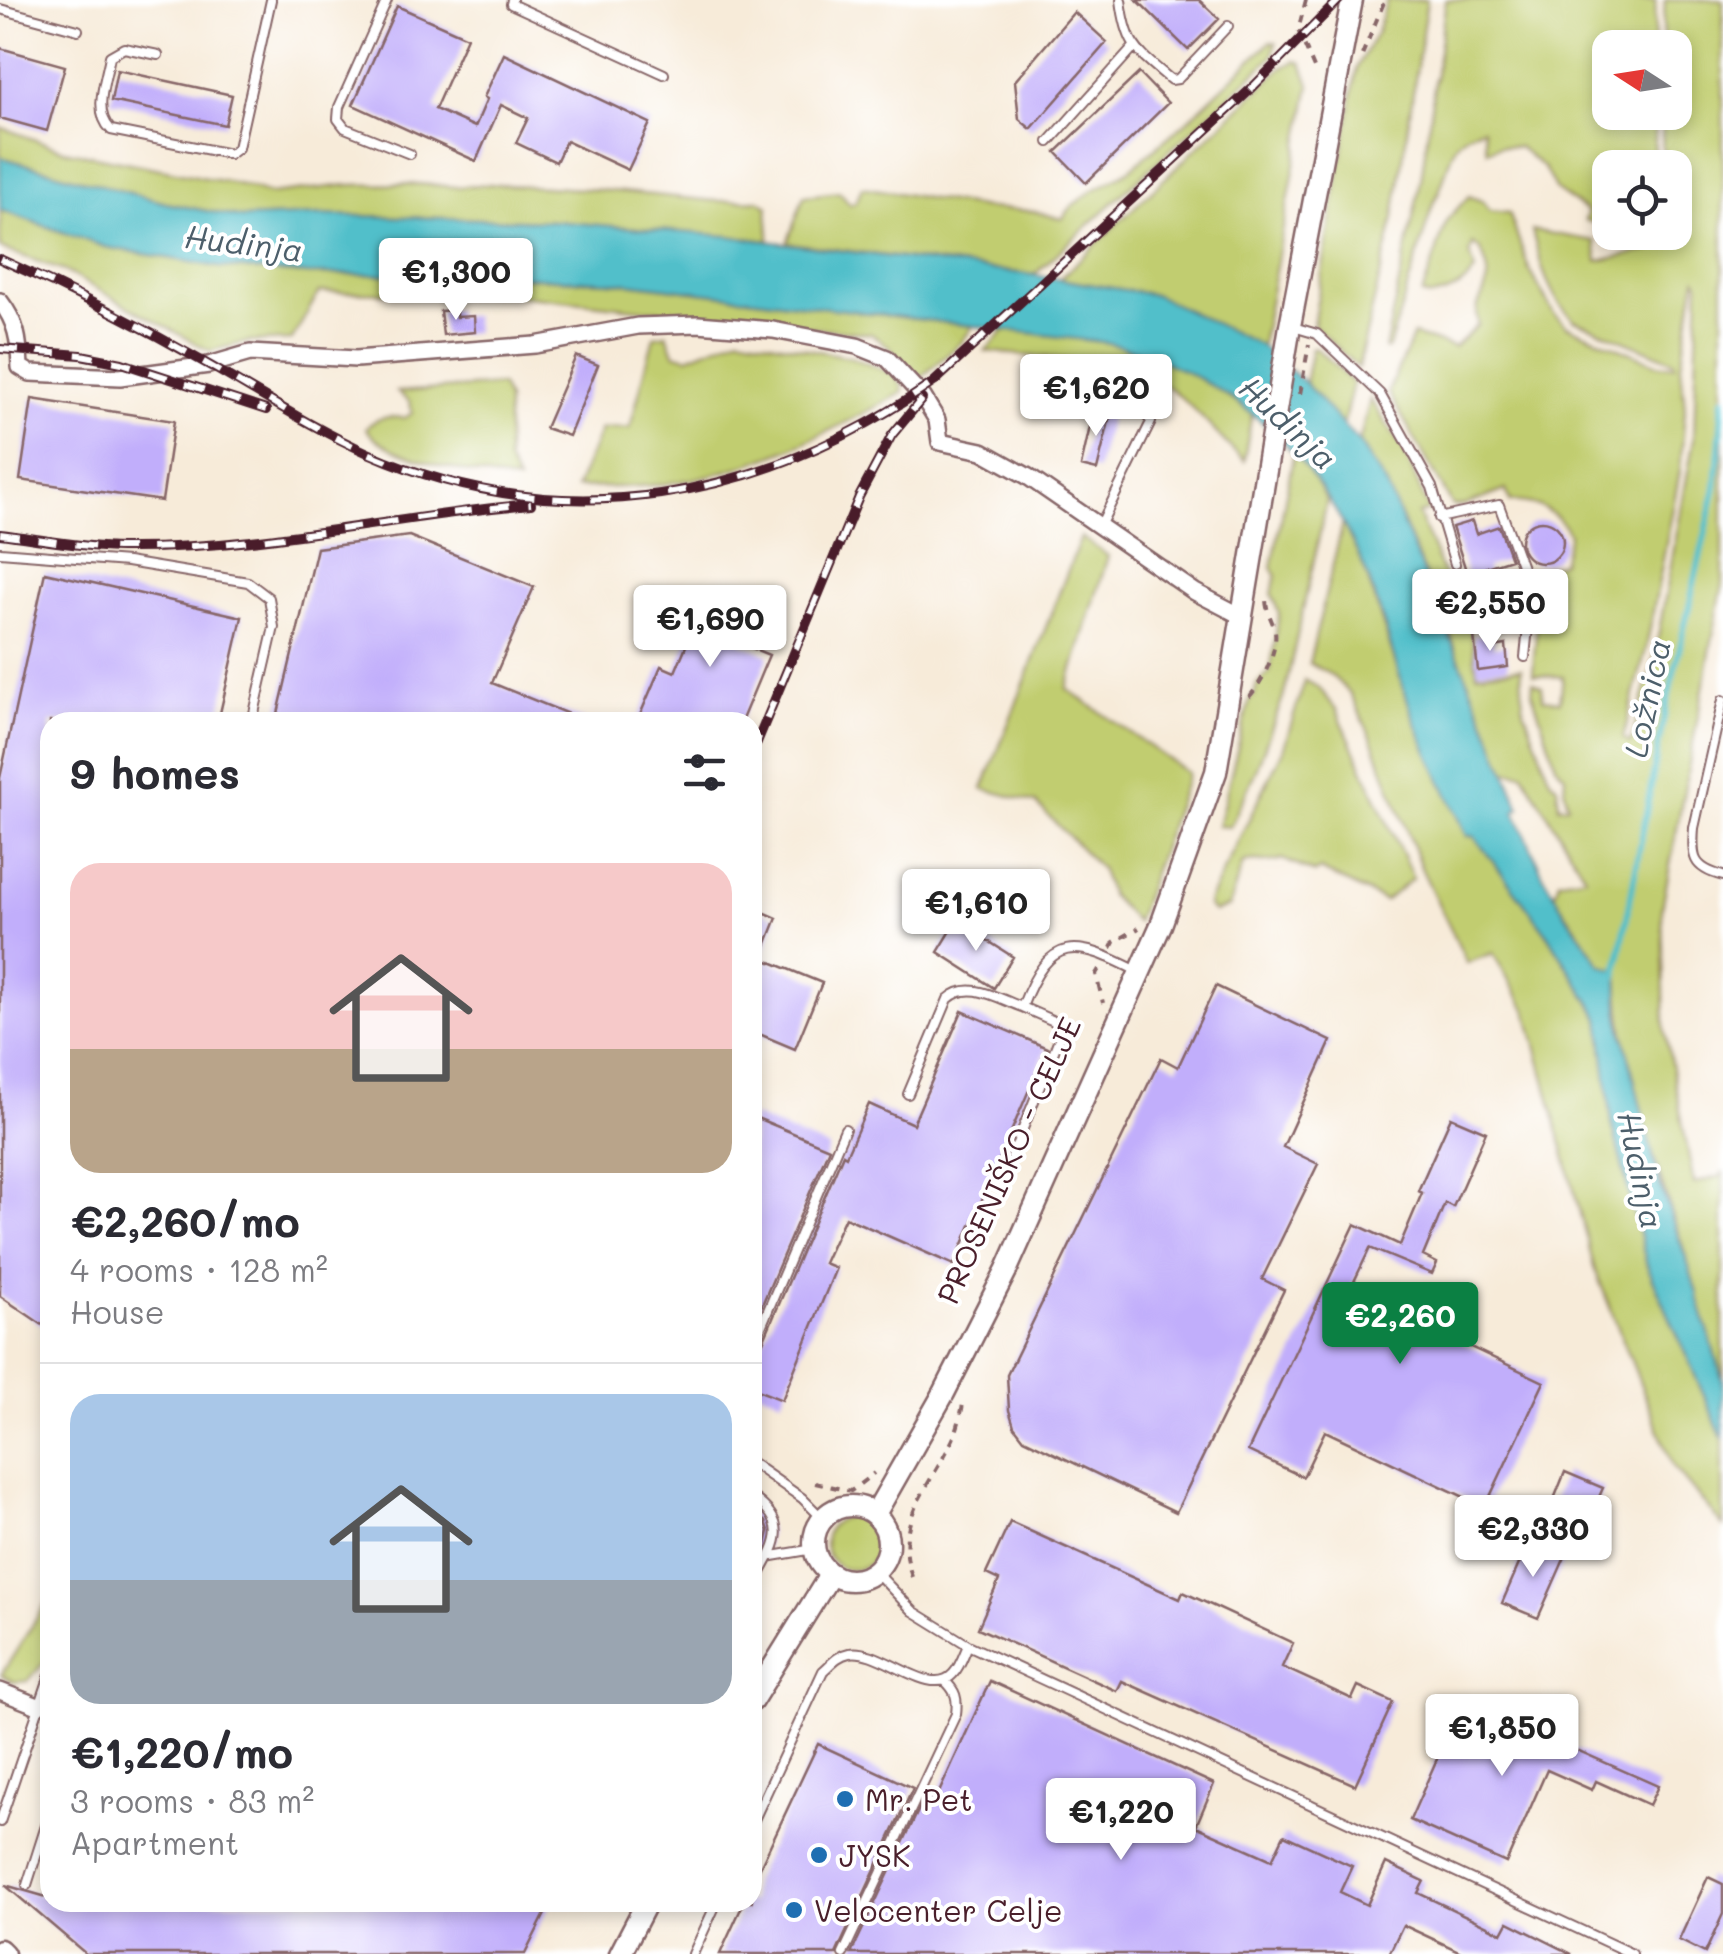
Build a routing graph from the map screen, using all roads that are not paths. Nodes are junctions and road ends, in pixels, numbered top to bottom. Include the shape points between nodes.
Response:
1 (271, 0) edge
2 (387, 0) edge
3 (1120, 0) edge
4 (1352, 0) edge
5 (508, 1) edge
6 (0, 8) edge
7 (1228, 26) dead end
8 (78, 30) dead end
9 (1133, 48) junction
10 (158, 55) dead end
11 (664, 74) dead end
12 (1049, 142) dead end
13 (410, 154) dead end
14 (0, 301) edge
15 (1290, 330) junction
16 (1074, 374) dead end
17 (1439, 518) junction
18 (1100, 526) junction
19 (0, 552) edge
20 (1455, 564) dead end
21 (1243, 617) junction
22 (1525, 657) dead end
23 (1723, 700) edge
24 (254, 712) edge
25 (1723, 876) edge
26 (1139, 972) junction
27 (1022, 1007) junction
28 (908, 1094) dead end
29 (844, 1129) dead end
30 (1012, 1156) dead end
31 (762, 1324) edge
32 (762, 1471) edge
33 (762, 1506) edge
34 (874, 1514) junction
35 (823, 1518) junction
36 (814, 1549) junction
37 (773, 1556) junction
38 (876, 1572) junction
39 (762, 1574) edge
40 (830, 1574) junction
41 (968, 1645) junction
42 (944, 1680) junction
43 (762, 1685) edge
44 (0, 1691) edge
45 (40, 1701) edge
46 (38, 1706) junction
47 (762, 1802) edge
48 (0, 1822) edge
49 (40, 1844) edge
50 (27, 1885) dead end
51 (642, 1912) edge
52 (712, 1912) edge
53 (620, 1954) edge
54 (693, 1954) edge
55 (844, 1954) edge
56 (1632, 1954) edge

1 - 10 lane via 238,148 230,154 111,130 103,122 110,56 124,48
2 - 13 lane via 338,118 345,128
3 - 9 lane
4 - 15 street
5 - 11 lane
6 - 8 lane
7 - 9 lane via 1178,79
9 - 12 lane
14 - 18 street via 20,337 20,367 48,375 162,374 250,354 356,360 450,353 638,326 773,330 857,346 887,358 919,392 937,420 940,442 982,451
15 - 17 lane via 1318,334 1380,394 1432,487
15 - 21 street
16 - 18 lane via 1107,382 1142,405 1151,422
17 - 20 lane
17 - 22 lane via 1499,505 1528,584
18 - 21 street
19 - 24 lane via 127,562 248,582 269,598 274,627
21 - 26 street via 1216,772
23 - 25 lane via 1693,847 1706,872
26 - 27 lane via 1066,947 1049,956
26 - 34 street via 1007,1268
27 - 28 lane via 957,990
27 - 30 lane via 1062,1031
29 - 31 lane
32 - 35 lane
33 - 37 lane via 778,1532
34 - 35 street via 848,1506
34 - 38 street via 889,1542
35 - 36 street
36 - 37 lane
36 - 40 street
37 - 39 lane
38 - 40 street via 854,1581
38 - 41 lane via 913,1611
40 - 43 street
41 - 42 lane
41 - 56 lane
42 - 47 lane via 924,1679 867,1653 835,1660 823,1671
42 - 55 lane via 954,1689 956,1714
44 - 46 street
45 - 46 lane
46 - 48 lane
49 - 50 lane
51 - 53 street
52 - 54 lane

